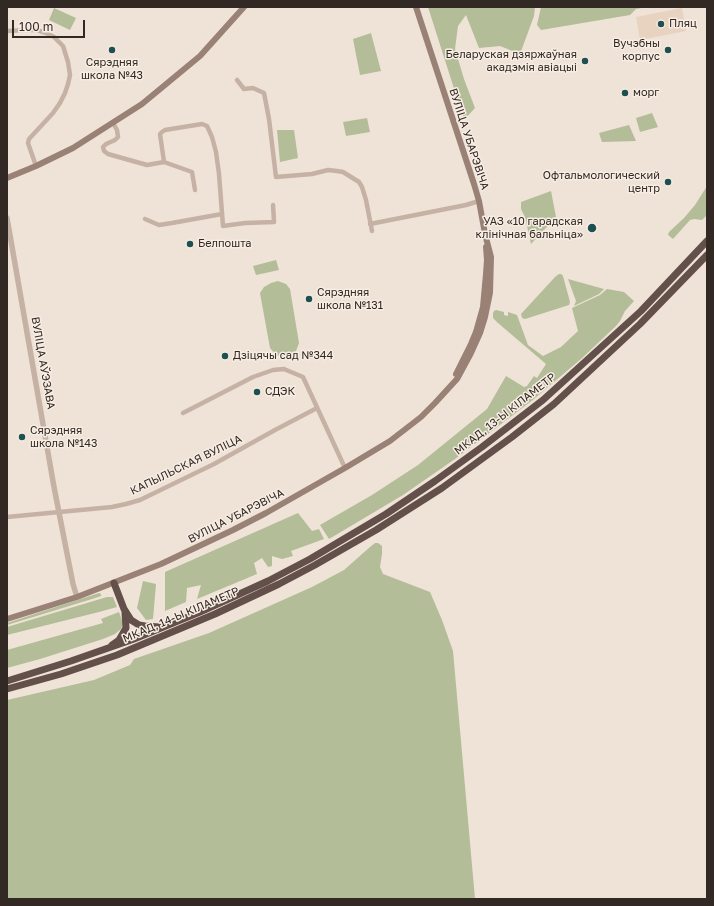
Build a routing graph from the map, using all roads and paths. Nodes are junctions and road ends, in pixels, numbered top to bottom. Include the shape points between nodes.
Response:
1 (244, 7) edge
2 (416, 7) edge
3 (7, 31) edge
4 (237, 80) dead end
5 (113, 123) junction
6 (164, 162) junction
7 (36, 166) junction
8 (7, 178) edge
9 (195, 190) dead end
10 (479, 201) junction
11 (273, 205) dead end
12 (222, 214) junction
13 (7, 218) edge
14 (145, 219) dead end
15 (370, 224) junction
16 (372, 231) dead end
17 (707, 241) edge
18 (707, 255) edge
19 (316, 408) junction
20 (182, 413) dead end
21 (345, 468) junction
22 (59, 512) junction
23 (7, 517) edge
24 (352, 535) joint
25 (356, 542) joint
26 (114, 582) junction
27 (76, 596) junction
28 (124, 609) junction
29 (7, 619) edge
30 (164, 627) junction
31 (108, 648) junction
32 (7, 681) edge
33 (7, 689) edge

1 - 5 main road via 200,56 142,104
2 - 10 main road, ВУЛІЦА УБАРЭВІЧА
3 - 7 street via 46,32 63,46 68,62 70,75 65,93 60,103 28,142
4 - 15 street via 244,89 253,88 264,93 276,176 312,174 328,170 343,172 359,182 362,187
5 - 6 street via 118,137 106,144 103,147 104,151 147,165
5 - 7 main road via 74,148
6 - 9 street via 192,172
6 - 12 street via 160,134 165,130 202,124 207,126 216,152
7 - 8 main road
10 - 15 street
10 - 21 main road, ВУЛІЦА УБАРЭВІЧА via 492,257 491,279 488,308 471,353 457,379 421,416 390,441
11 - 12 street via 274,222 223,226
12 - 14 street via 159,225
13 - 22 street, ВУЛІЦА АЎЭЗАВА
15 - 16 street
17 - 24 highway, МКАД, 13-Ы КІЛАМЕТР via 641,311 543,400 435,481
18 - 25 highway, МКАД, 13-Ы КІЛАМЕТР via 640,324 554,404 442,488
19 - 20 street via 302,377 284,369 253,377
19 - 21 street
19 - 22 street, КАПЫЛЬСКАЯ ВУЛІЦА via 214,464 140,500 112,507
21 - 26 main road, ВУЛІЦА УБАРЭВІЧА via 233,530 161,564
22 - 23 street, КАПЫЛЬСКАЯ ВУЛІЦА
22 - 27 street, ВУЛІЦА АЎЭЗАВА
24 - 30 highway, МКАД, 14-Ы КІЛАМЕТР via 268,581
25 - 33 highway, МКАД, 14-Ы КІЛАМЕТР via 279,584 208,617 117,654 61,674
26 - 27 main road, ВУЛІЦА УБАРЭВІЧА
26 - 28 highway
27 - 29 main road, ВУЛІЦА УБАРЭВІЧА
28 - 30 highway via 131,620 140,625
28 - 31 highway via 126,628 119,640
30 - 31 highway, МКАД, 14-Ы КІЛАМЕТР
31 - 32 highway, МКАД, 14-Ы КІЛАМЕТР

